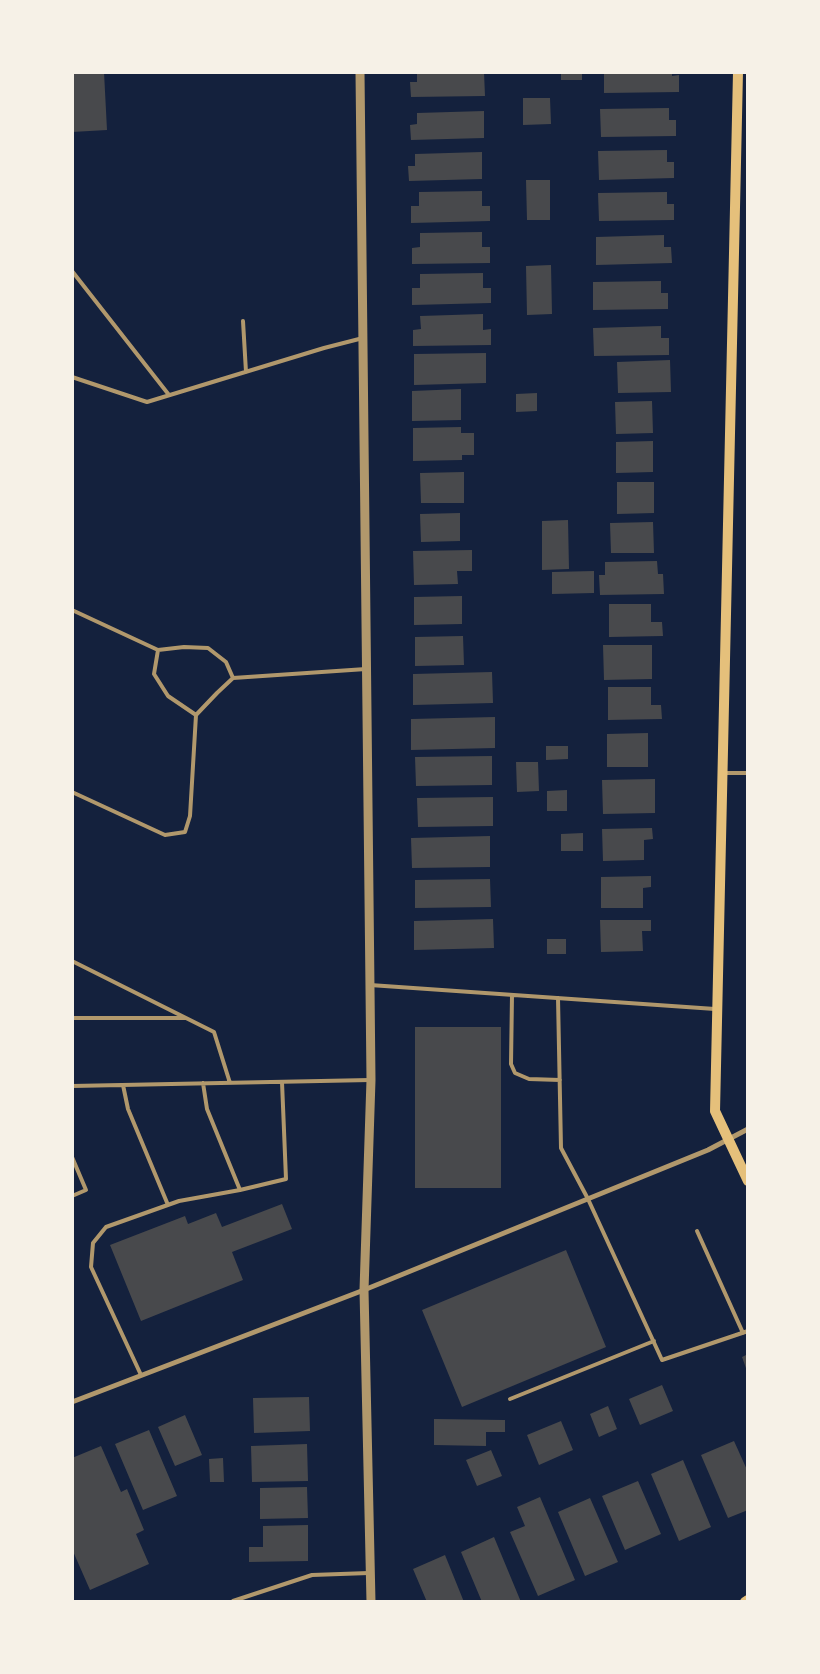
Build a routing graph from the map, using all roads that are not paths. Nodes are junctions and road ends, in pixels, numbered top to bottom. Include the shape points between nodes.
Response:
1 (360, 72) edge
2 (738, 72) edge
3 (72, 271) edge
4 (243, 321) dead end
5 (363, 338) junction
6 (246, 372) junction
7 (72, 378) edge
8 (170, 395) junction
9 (72, 610) edge
10 (158, 650) junction
11 (366, 669) junction
12 (233, 678) junction
13 (196, 715) junction
14 (723, 773) junction
15 (748, 773) edge
16 (72, 792) edge
17 (72, 961) edge
18 (370, 985) junction
19 (512, 995) junction
20 (558, 998) junction
21 (717, 1009) junction
22 (72, 1018) edge
23 (186, 1018) junction
24 (371, 1080) junction
25 (560, 1080) junction
26 (282, 1082) junction
27 (203, 1083) junction
28 (230, 1083) junction
29 (123, 1085) junction
30 (72, 1086) edge
31 (748, 1129) edge
32 (728, 1140) junction
33 (72, 1157) edge
34 (748, 1180) edge
35 (240, 1190) junction
36 (72, 1196) edge
37 (588, 1199) junction
38 (168, 1205) junction
39 (697, 1232) dead end
40 (364, 1290) junction
41 (745, 1332) edge
42 (654, 1341) junction
43 (141, 1375) junction
44 (510, 1399) dead end
45 (72, 1402) edge
46 (370, 1573) junction
47 (233, 1601) edge
48 (370, 1602) edge

1 - 5 street
2 - 14 main road
3 - 8 lane
4 - 6 lane
5 - 6 lane
5 - 11 street
6 - 8 lane
7 - 8 lane via 147,402
9 - 10 lane
10 - 12 lane via 208,648 226,662
10 - 13 lane via 154,674 168,696
11 - 12 lane
11 - 18 street
12 - 13 lane
13 - 16 lane via 190,816 185,832 165,835
14 - 15 lane
14 - 21 main road
17 - 23 lane
18 - 19 lane
18 - 24 street
19 - 20 lane
19 - 25 lane via 512,1064 515,1072 529,1079
20 - 21 lane
20 - 25 lane
21 - 32 main road via 715,1111
22 - 23 lane
23 - 28 lane via 214,1032
24 - 26 lane
24 - 40 street
25 - 37 lane via 561,1148
26 - 28 lane
26 - 35 lane via 286,1179
27 - 28 lane
27 - 29 lane
27 - 35 lane via 208,1109
29 - 30 lane
29 - 38 lane via 128,1108
31 - 32 street
32 - 34 main road
32 - 37 street
33 - 36 lane via 86,1190
35 - 38 lane
37 - 40 street
37 - 42 lane
38 - 43 lane via 106,1227 93,1243 91,1267
39 - 41 lane
40 - 43 street
40 - 46 street
41 - 42 lane via 662,1360
42 - 44 lane
43 - 45 street
46 - 47 lane via 312,1575
46 - 48 street

